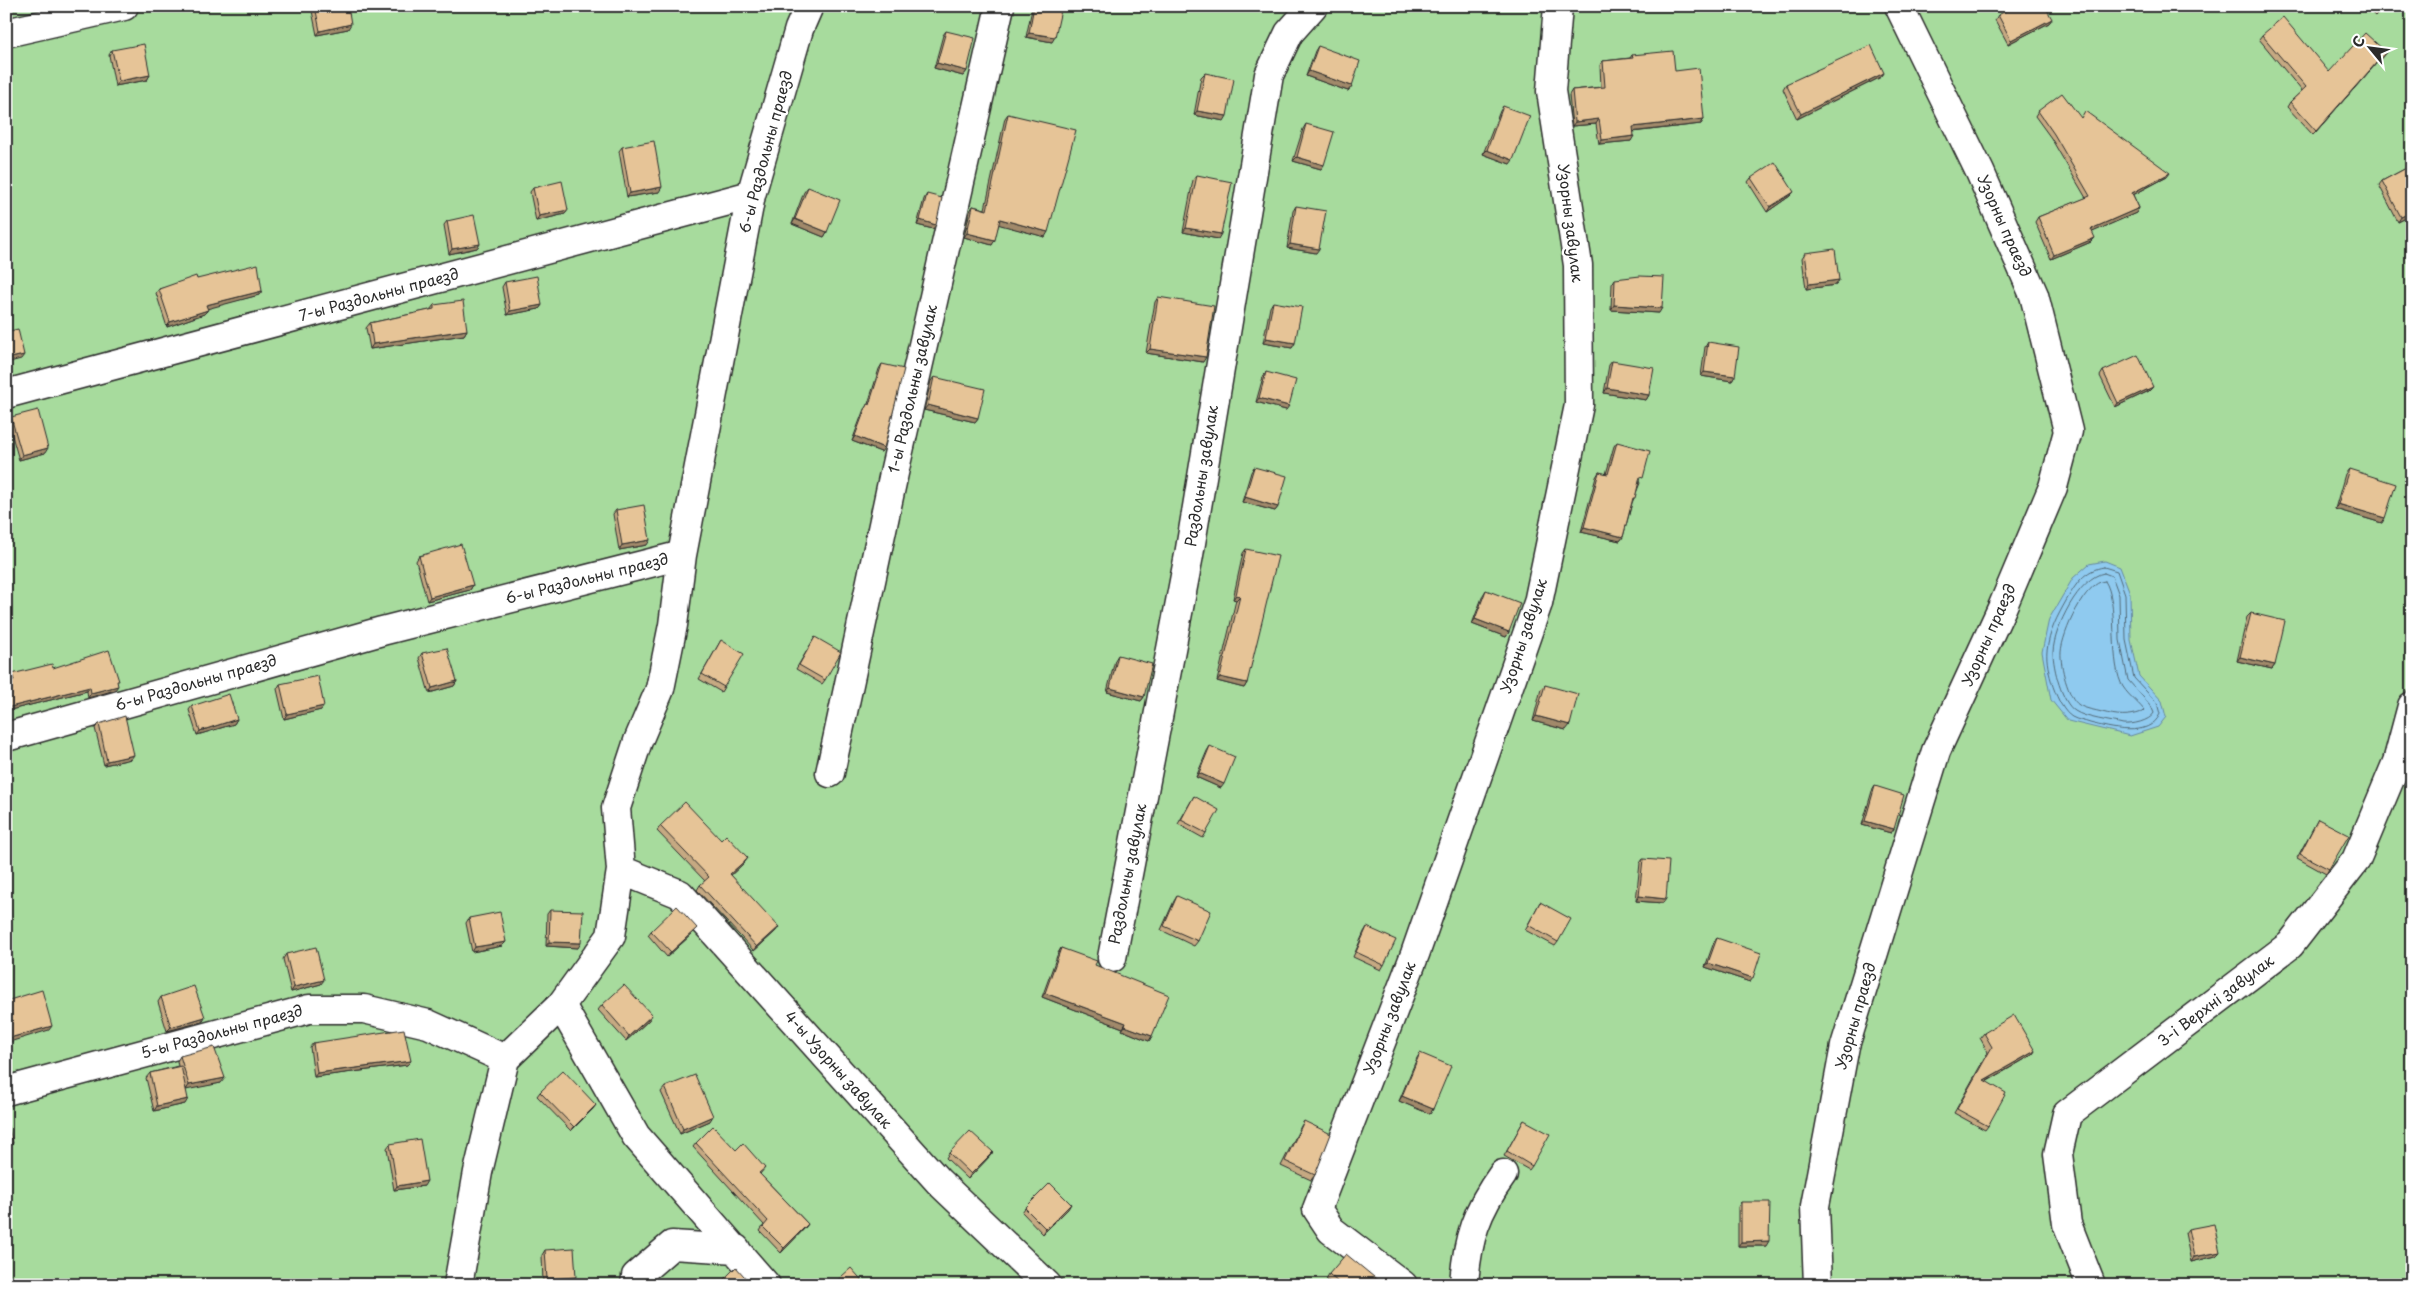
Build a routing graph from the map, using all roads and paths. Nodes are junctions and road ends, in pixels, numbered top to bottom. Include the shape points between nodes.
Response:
1 (124, 6) edge
2 (809, 6) edge
3 (1000, 6) edge
4 (1314, 6) edge
5 (1558, 6) edge
6 (1899, 6) edge
7 (6, 33) edge
8 (751, 195) junction
9 (6, 394) edge
10 (682, 555) junction
11 (2412, 706) edge
12 (6, 737) edge
13 (830, 773) dead end
14 (621, 870) junction
15 (1112, 958) dead end
16 (561, 1005) junction
17 (505, 1059) junction
18 (6, 1091) edge
19 (1503, 1174) dead end
20 (736, 1249) junction
21 (458, 1285) edge
22 (635, 1285) edge
23 (766, 1285) edge
24 (1047, 1285) edge
25 (1403, 1285) edge
26 (1464, 1285) edge
27 (1818, 1285) edge
28 (2091, 1285) edge

1 - 7 lane
2 - 8 lane, 6-ы Раздольны праезд via 799,29
3 - 13 lane, 1-ы Раздольны завулак
4 - 15 lane, Раздольны завулак via 1289,33 1268,75 1190,555
5 - 25 lane, Узорны завулак via 1551,90 1578,265 1579,405 1538,602 1415,954 1317,1208 1331,1230
6 - 27 lane, Узорны праезд via 1980,172 2034,295 2068,431 2053,487 1936,751 1845,1046 1815,1206
8 - 9 lane, 7-ы Раздольны праезд
8 - 10 lane, 6-ы Раздольны праезд
10 - 12 lane, 6-ы Раздольны праезд via 382,631
10 - 14 lane via 660,689 638,741 616,808
11 - 28 lane, 3-і Верхні завулак via 2397,762 2356,860 2290,945 2067,1114 2058,1154 2067,1224
14 - 16 lane via 611,936
14 - 24 lane, 4-ы Узорны завулак via 680,894 939,1182
16 - 17 lane
16 - 20 lane via 636,1136
17 - 18 lane, 5-ы Раздольны праезд via 428,1024 364,1010 309,1009
17 - 21 lane via 478,1172
19 - 26 lane via 1477,1214 1466,1257
20 - 22 lane via 672,1245 636,1276
20 - 23 lane

